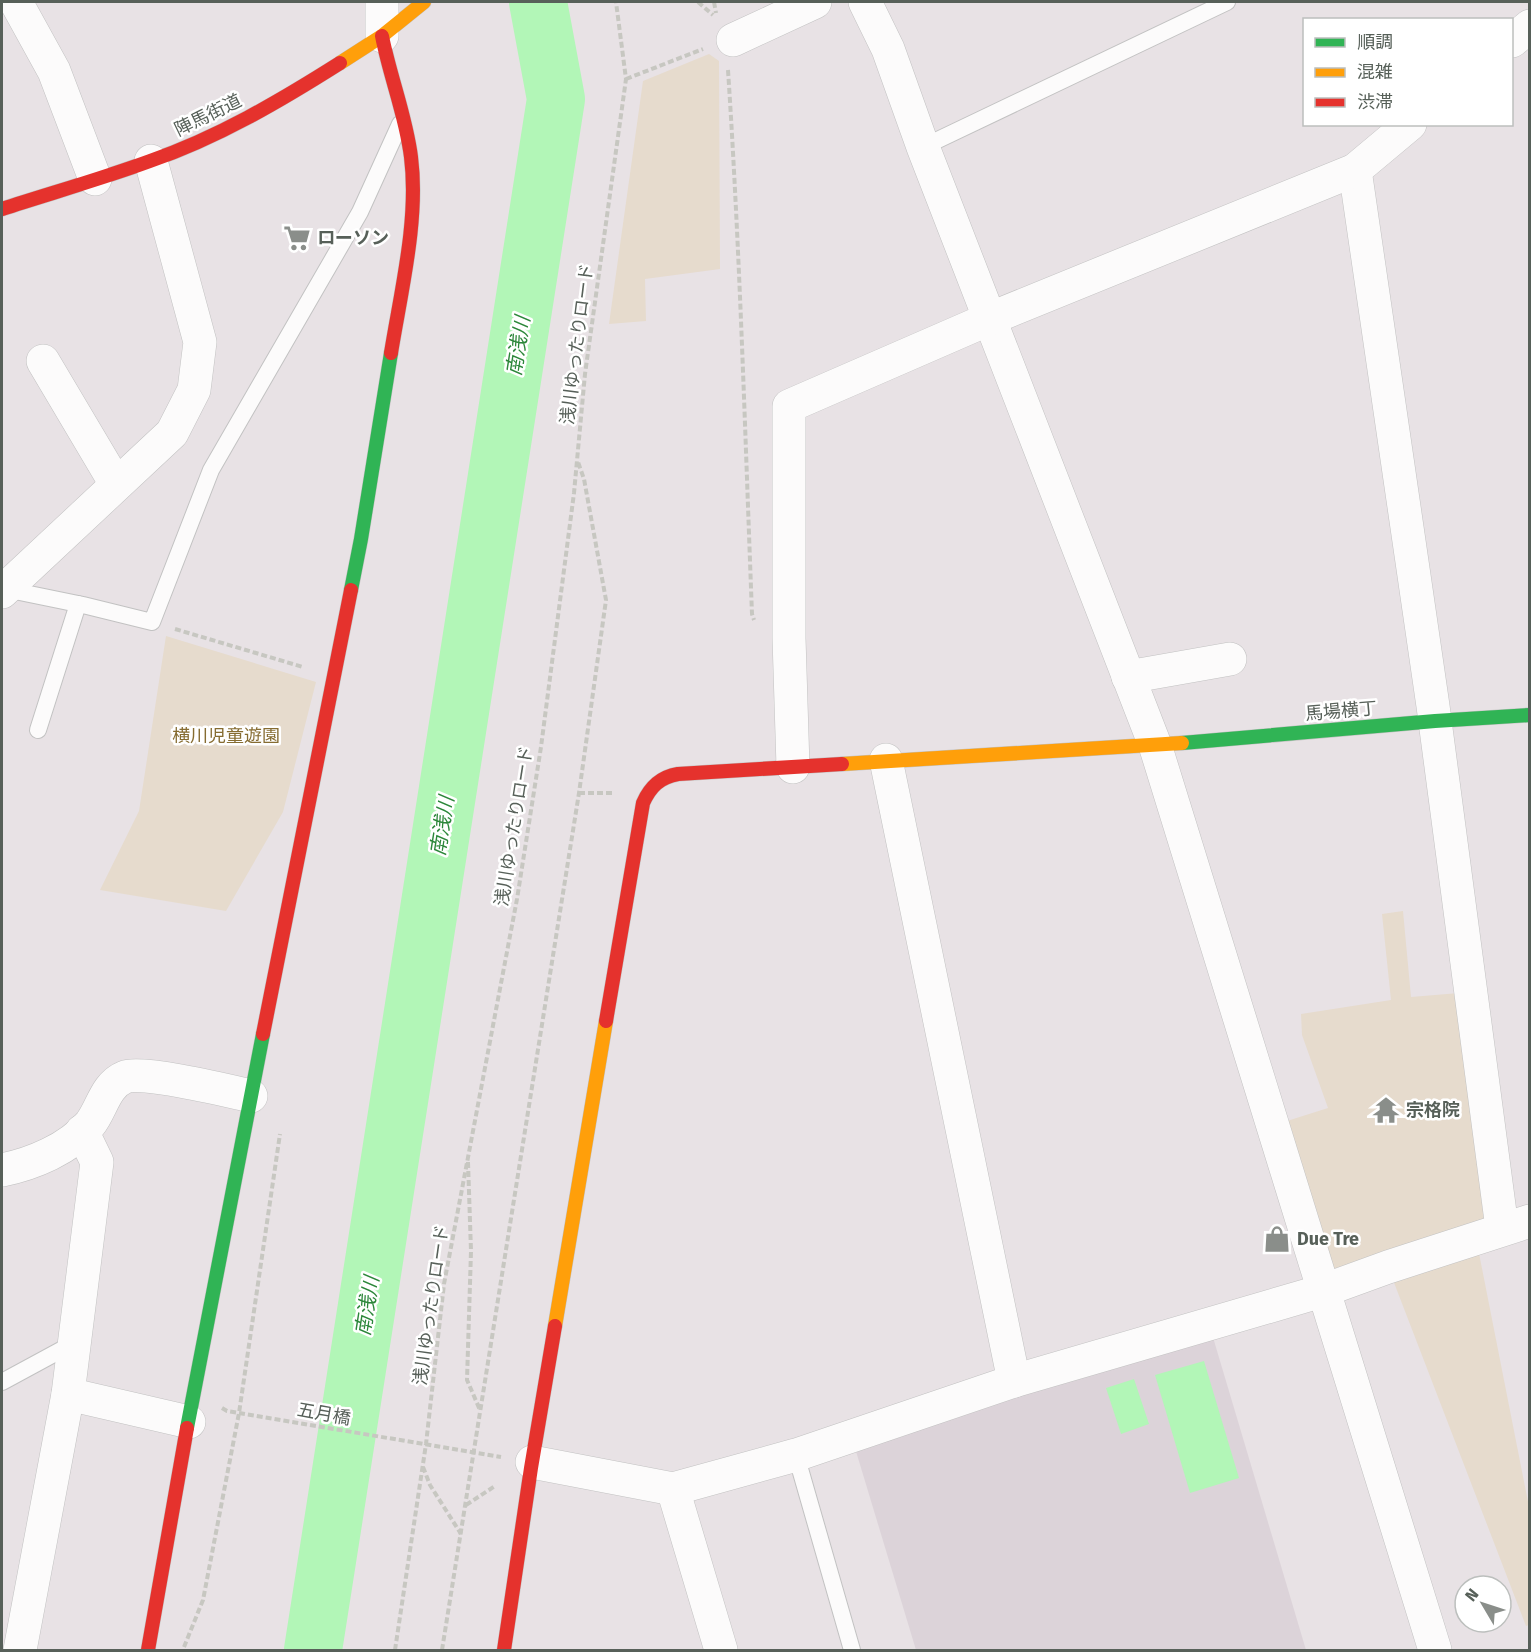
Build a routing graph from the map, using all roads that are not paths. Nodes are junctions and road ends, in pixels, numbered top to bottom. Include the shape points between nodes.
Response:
1 (16, 2) edge
2 (424, 2) edge
3 (815, 2) edge
4 (865, 2) edge
5 (1227, 2) edge
6 (396, 7) edge
7 (1530, 26) edge
8 (382, 36) junction
9 (1513, 40) edge
10 (724, 49) road end
11 (403, 118) junction
12 (1408, 126) edge
13 (923, 147) junction
14 (151, 161) junction
15 (1355, 170) junction
16 (95, 179) junction
17 (2, 209) edge
18 (989, 319) junction
19 (43, 361) dead end
20 (116, 484) junction
21 (3, 589) edge
22 (78, 604) junction
23 (1230, 659) dead end
24 (1128, 677) junction
25 (1530, 715) edge
26 (1435, 721) junction
27 (38, 730) dead end
28 (1155, 745) junction
29 (886, 760) junction
30 (793, 767) junction
31 (251, 1096) junction
32 (82, 1131) junction
33 (2, 1170) edge
34 (1516, 1225) edge
35 (1322, 1291) junction
36 (74, 1343) junction
37 (1014, 1381) junction
38 (2, 1382) edge
39 (68, 1394) junction
40 (189, 1422) junction
41 (796, 1455) junction
42 (532, 1462) junction
43 (673, 1489) junction
44 (20, 1650) edge
45 (148, 1650) edge
46 (504, 1650) edge
47 (721, 1650) edge
48 (852, 1650) edge
49 (1435, 1650) edge

1 - 16 street via 54,71
2 - 6 street
3 - 10 street
4 - 13 street via 888,50
5 - 13 lane
6 - 8 street
7 - 9 street
8 - 11 street
8 - 14 street, 陣馬街道 via 285,96 214,134
11 - 22 lane via 360,212 211,470 152,622
11 - 31 street via 414,193 403,277 362,539
12 - 15 street
13 - 18 street
14 - 16 street, 陣馬街道
14 - 20 street via 200,342 194,390 172,434
15 - 18 street
15 - 26 street
16 - 17 street, 陣馬街道
18 - 24 street
18 - 30 street via 789,406
19 - 20 street
20 - 21 street
21 - 22 lane
22 - 27 lane
23 - 24 street
24 - 28 street
25 - 26 street, 馬場横丁
26 - 28 street, 馬場横丁
26 - 34 street
28 - 29 street, 馬場横丁
28 - 35 street
29 - 30 street, 馬場横丁
29 - 37 street
30 - 42 street, 馬場横丁 via 665,775 653,785 643,803
31 - 32 street via 144,1075 124,1077 108,1090 90,1124
31 - 40 street
32 - 33 street via 66,1145 18,1167
32 - 36 street via 97,1162
34 - 35 street
35 - 37 street
35 - 49 street
36 - 38 lane
36 - 39 street
37 - 41 street
39 - 40 street
39 - 44 street
40 - 45 street
41 - 43 street
41 - 48 lane
42 - 43 street
42 - 46 street, 馬場横丁
43 - 47 street

